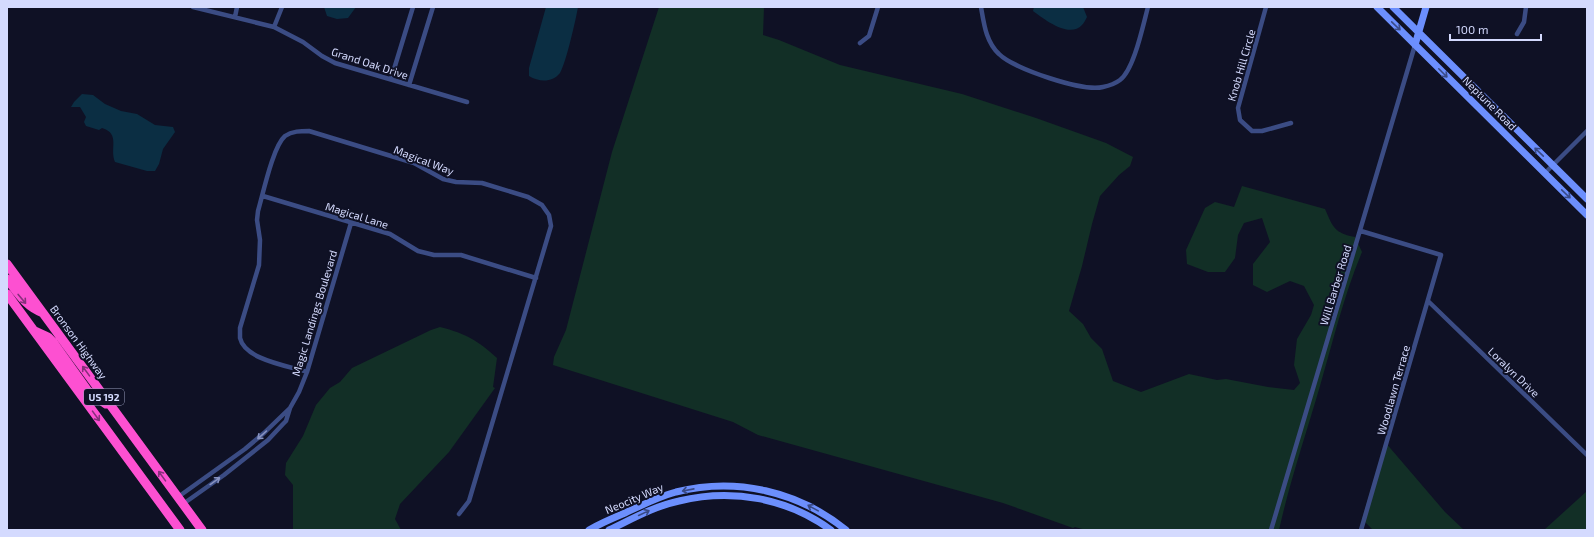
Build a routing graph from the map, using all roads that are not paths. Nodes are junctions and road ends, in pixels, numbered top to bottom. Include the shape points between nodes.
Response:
1 (193, 7) edge
2 (237, 7) edge
3 (282, 7) edge
4 (413, 7) edge
5 (432, 7) edge
6 (878, 7) edge
7 (981, 7) edge
8 (1148, 7) edge
9 (1266, 7) edge
10 (1377, 7) edge
11 (1393, 7) edge
12 (1426, 7) edge
13 (1526, 7) edge
14 (235, 17) junction
15 (274, 27) junction
16 (1419, 32) junction
17 (1518, 34) dead end
18 (860, 43) dead end
19 (1415, 45) junction
20 (391, 79) junction
21 (409, 85) junction
22 (467, 102) dead end
23 (1292, 123) dead end
24 (1587, 131) edge
25 (1553, 165) junction
26 (1545, 173) junction
27 (263, 196) junction
28 (1587, 199) edge
29 (1587, 215) edge
30 (351, 222) junction
31 (1361, 231) junction
32 (7, 264) edge
33 (536, 278) junction
34 (7, 279) edge
35 (7, 294) edge
36 (1428, 301) junction
37 (43, 313) junction
38 (34, 330) junction
39 (307, 372) junction
40 (290, 408) junction
41 (113, 409) junction
42 (1587, 455) edge
43 (180, 500) junction
44 (459, 514) dead end
45 (840, 528) edge
46 (180, 530) edge
47 (202, 530) edge
48 (589, 530) edge
49 (609, 530) edge
50 (831, 530) edge
51 (1271, 530) edge
52 (1361, 530) edge

1 - 14 street, Grand Oak Drive
2 - 14 street
3 - 15 street
4 - 20 street
5 - 21 street
6 - 18 street via 869,36
7 - 8 street via 985,32 1000,55 1029,71 1081,87 1103,88 1120,80 1131,65
9 - 23 street, Knob Hill Circle via 1238,108 1240,120 1252,131
10 -> 19 main road, Neptune Road
11 - 16 main road, Neptune Road
12 - 16 main road
13 - 17 street via 1524,22
14 - 15 street, Grand Oak Drive
15 - 20 street, Grand Oak Drive via 335,62
16 - 19 main road
25 -> 16 main road, Neptune Road
19 -> 26 main road, Neptune Road
19 - 31 street, Will Barber Road
20 - 21 street, Grand Oak Drive
21 - 22 street, Grand Oak Drive
24 - 25 street
25 - 26 street
25 - 28 main road, Neptune Road
26 -> 29 main road, Neptune Road
27 - 30 street, Magical Lane
27 - 33 street, Magical Way via 276,149 285,136 309,131 414,163 443,178 456,182 482,183 528,197 542,205 549,214 551,226
27 - 39 street, Magical Way via 257,220 260,240 259,264 240,328 241,339 248,350 257,357
30 - 33 street, Magical Lane via 390,234 418,250 434,255 461,255
30 - 39 street, Magic Landings Boulevard
31 - 36 street, Woodlawn Terrace via 1441,255
31 - 51 street, Will Barber Road
32 - 37 highway, Bronson Highway / US 192
33 - 44 street, Magical Way via 469,501
34 -> 37 highway via 23,301
35 - 38 highway, US 192
36 - 42 street, Loralyn Drive
36 - 52 street, Woodlawn Terrace
41 -> 37 highway, Bronson Highway / US 192
38 - 41 highway via 48,338 88,391
38 -> 46 highway, US 192
39 - 40 street, Magic Landings Boulevard
40 -> 43 street, Magic Landings Boulevard via 264,433
43 -> 40 street, Magic Landings Boulevard via 224,475 268,440 286,421
43 -> 41 highway, Bronson Highway / US 192
43 - 47 highway, Bronson Highway / US 192
45 -> 48 main road, Neocity Way via 810,506 791,498 772,492 728,485 666,495
49 -> 50 main road, Neocity Way via 658,507 705,496 760,498 807,515

